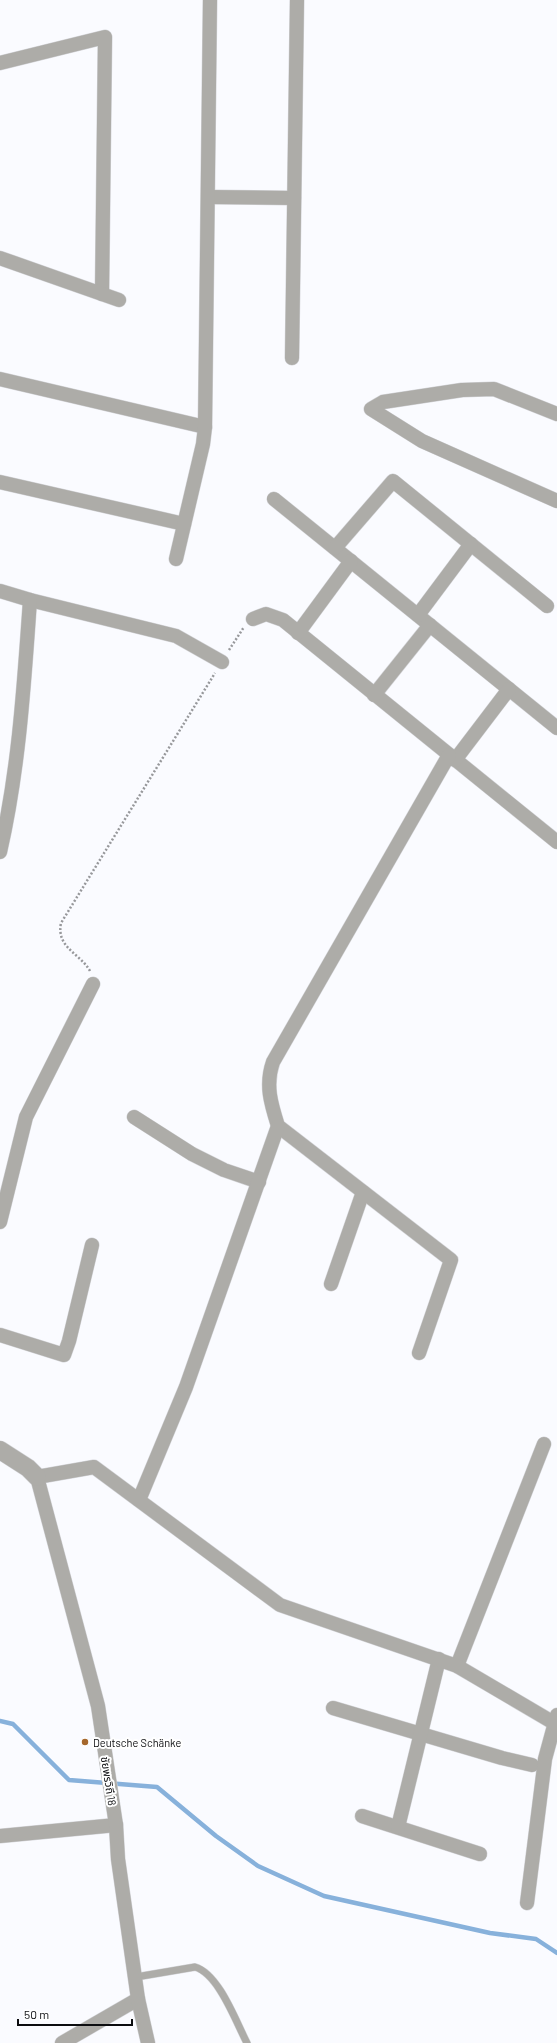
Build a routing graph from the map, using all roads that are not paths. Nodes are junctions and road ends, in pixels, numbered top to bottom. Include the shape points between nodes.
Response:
1 (210, 0) edge
2 (297, 0) edge
3 (0, 63) edge
4 (209, 197) junction
5 (294, 198) junction
6 (0, 258) edge
7 (102, 294) junction
8 (119, 300) dead end
9 (292, 358) dead end
10 (0, 379) edge
11 (557, 414) edge
12 (204, 428) junction
13 (0, 482) edge
14 (274, 499) dead end
15 (557, 501) edge
16 (184, 524) junction
17 (471, 544) junction
18 (335, 548) junction
19 (176, 559) dead end
20 (351, 561) junction
21 (0, 591) edge
22 (30, 600) junction
23 (547, 606) dead end
24 (418, 615) junction
25 (253, 619) road end
26 (430, 625) junction
27 (298, 633) junction
28 (222, 662) road end
29 (509, 689) junction
30 (374, 695) junction
31 (557, 728) edge
32 (452, 757) junction
33 (557, 842) edge
34 (0, 852) edge
35 (93, 984) road end
36 (134, 1117) dead end
37 (278, 1126) junction
38 (259, 1182) junction
39 (363, 1192) junction
40 (0, 1222) edge
41 (92, 1245) dead end
42 (331, 1284) dead end
43 (0, 1336) edge
44 (420, 1353) dead end
45 (544, 1444) dead end
46 (0, 1450) edge
47 (37, 1477) junction
48 (139, 1500) junction
49 (439, 1659) junction
50 (457, 1666) junction
51 (333, 1708) dead end
52 (556, 1719) edge
53 (420, 1734) junction
54 (532, 1765) dead end
55 (362, 1816) dead end
56 (116, 1825) junction
57 (398, 1827) junction
58 (0, 1836) edge
59 (480, 1854) dead end
60 (527, 1903) dead end
61 (136, 1978) junction
62 (138, 1999) junction
63 (62, 2043) edge
64 (148, 2043) edge
65 (248, 2043) edge

1 - 4 street
2 - 5 street
3 - 7 street via 105,37
4 - 5 street
4 - 12 street
5 - 9 street
6 - 7 street
7 - 8 street
10 - 12 street
11 - 15 street via 494,390 462,390 383,402 371,409 422,441
12 - 16 street via 203,444
13 - 16 street
14 - 18 street
16 - 19 street
17 - 18 street via 393,481
17 - 23 street
17 - 24 street
18 - 20 street
20 - 24 street
20 - 27 street
21 - 22 street
22 - 28 street via 176,636
22 - 34 street via 22,721
24 - 26 street
25 - 27 street via 262,614 270,615 282,620
26 - 29 street
26 - 30 street
27 - 30 street
29 - 31 street
29 - 32 street
30 - 32 street
32 - 33 street
32 - 37 street via 273,1062 268,1093
35 - 40 street via 26,1117
36 - 38 street via 198,1157 224,1170
37 - 38 street
37 - 39 street
38 - 48 street via 186,1386
39 - 42 street
39 - 44 street via 451,1260
41 - 43 street via 64,1355
45 - 50 street
46 - 47 street
47 - 48 street via 94,1467
47 - 56 street, ชัยพรวิถี 18 via 98,1706
48 - 49 street via 280,1605
49 - 50 street
49 - 53 street
50 - 52 street
51 - 53 street
52 - 60 street via 544,1759
53 - 54 street
53 - 57 street
55 - 57 street
56 - 58 street
56 - 61 street, ชัยพรวิถี 18 via 118,1859
57 - 59 street
61 - 62 street, ชัยพรวิถี 18
61 - 65 lane via 195,1967 203,1969 218,1987
62 - 63 street
62 - 64 street, ชัยพรวิถี 18

